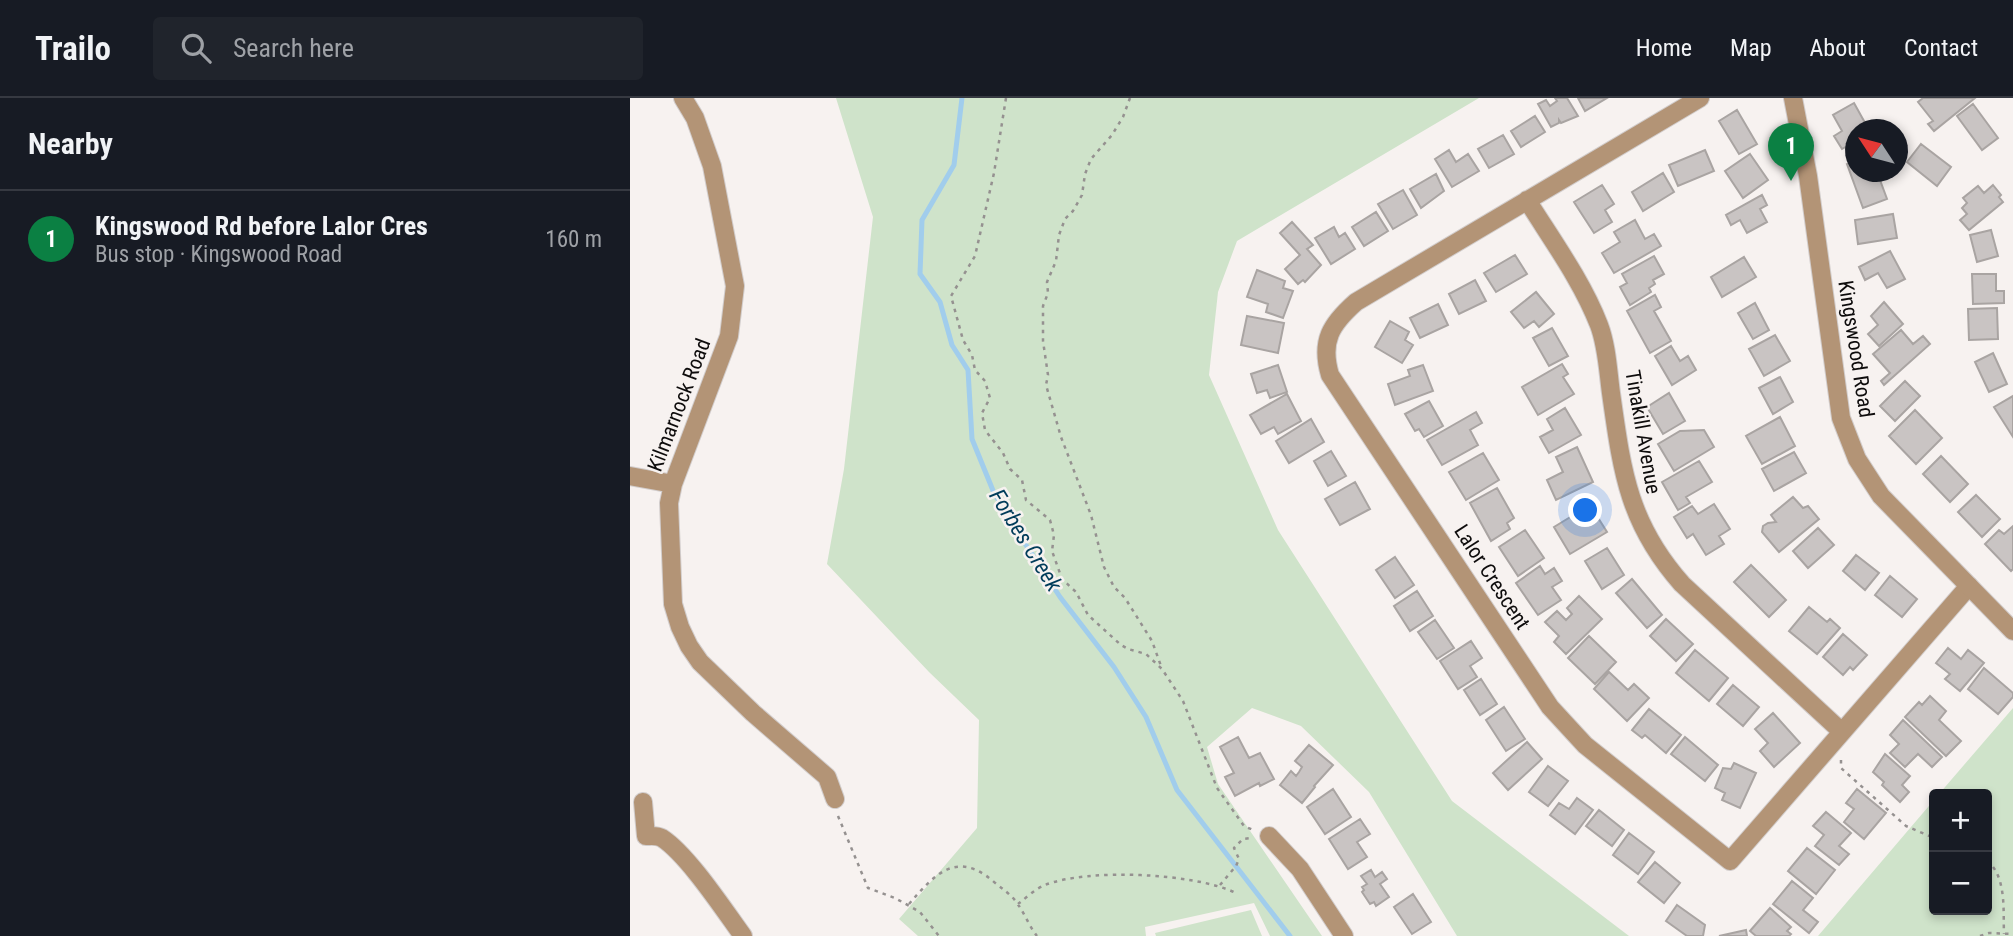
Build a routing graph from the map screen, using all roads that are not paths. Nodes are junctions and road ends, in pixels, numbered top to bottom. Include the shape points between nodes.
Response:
1 (683, 98) edge
2 (1700, 98) edge
3 (1793, 98) edge
4 (1527, 200) junction
5 (630, 476) edge
6 (673, 484) junction
7 (1969, 586) junction
8 (2013, 631) edge
9 (1842, 733) junction
10 (835, 799) road end
11 (643, 802) dead end
12 (1269, 836) road end
13 (638, 839) edge
14 (743, 936) edge
15 (1344, 936) edge

1 - 6 street, Kilmarnock Road via 712,166 735,286 729,336
2 - 4 street, Lalor Crescent
3 - 7 street, Kingswood Road via 1845,429 1857,459 1881,496
4 - 9 street, Tinakill Avenue via 1599,326 1627,490 1650,541 1682,584
4 - 9 street, Lalor Crescent via 1349,308 1327,340 1324,352 1330,375 1550,707 1585,745 1730,861
5 - 6 street
6 - 10 street, Kilmarnock Road via 669,503 673,604 689,646 753,713 827,777
7 - 8 street, Kingswood Road
7 - 9 street, Lalor Crescent
11 - 13 street
12 - 15 street via 1300,869
13 - 14 street via 659,836 673,848

